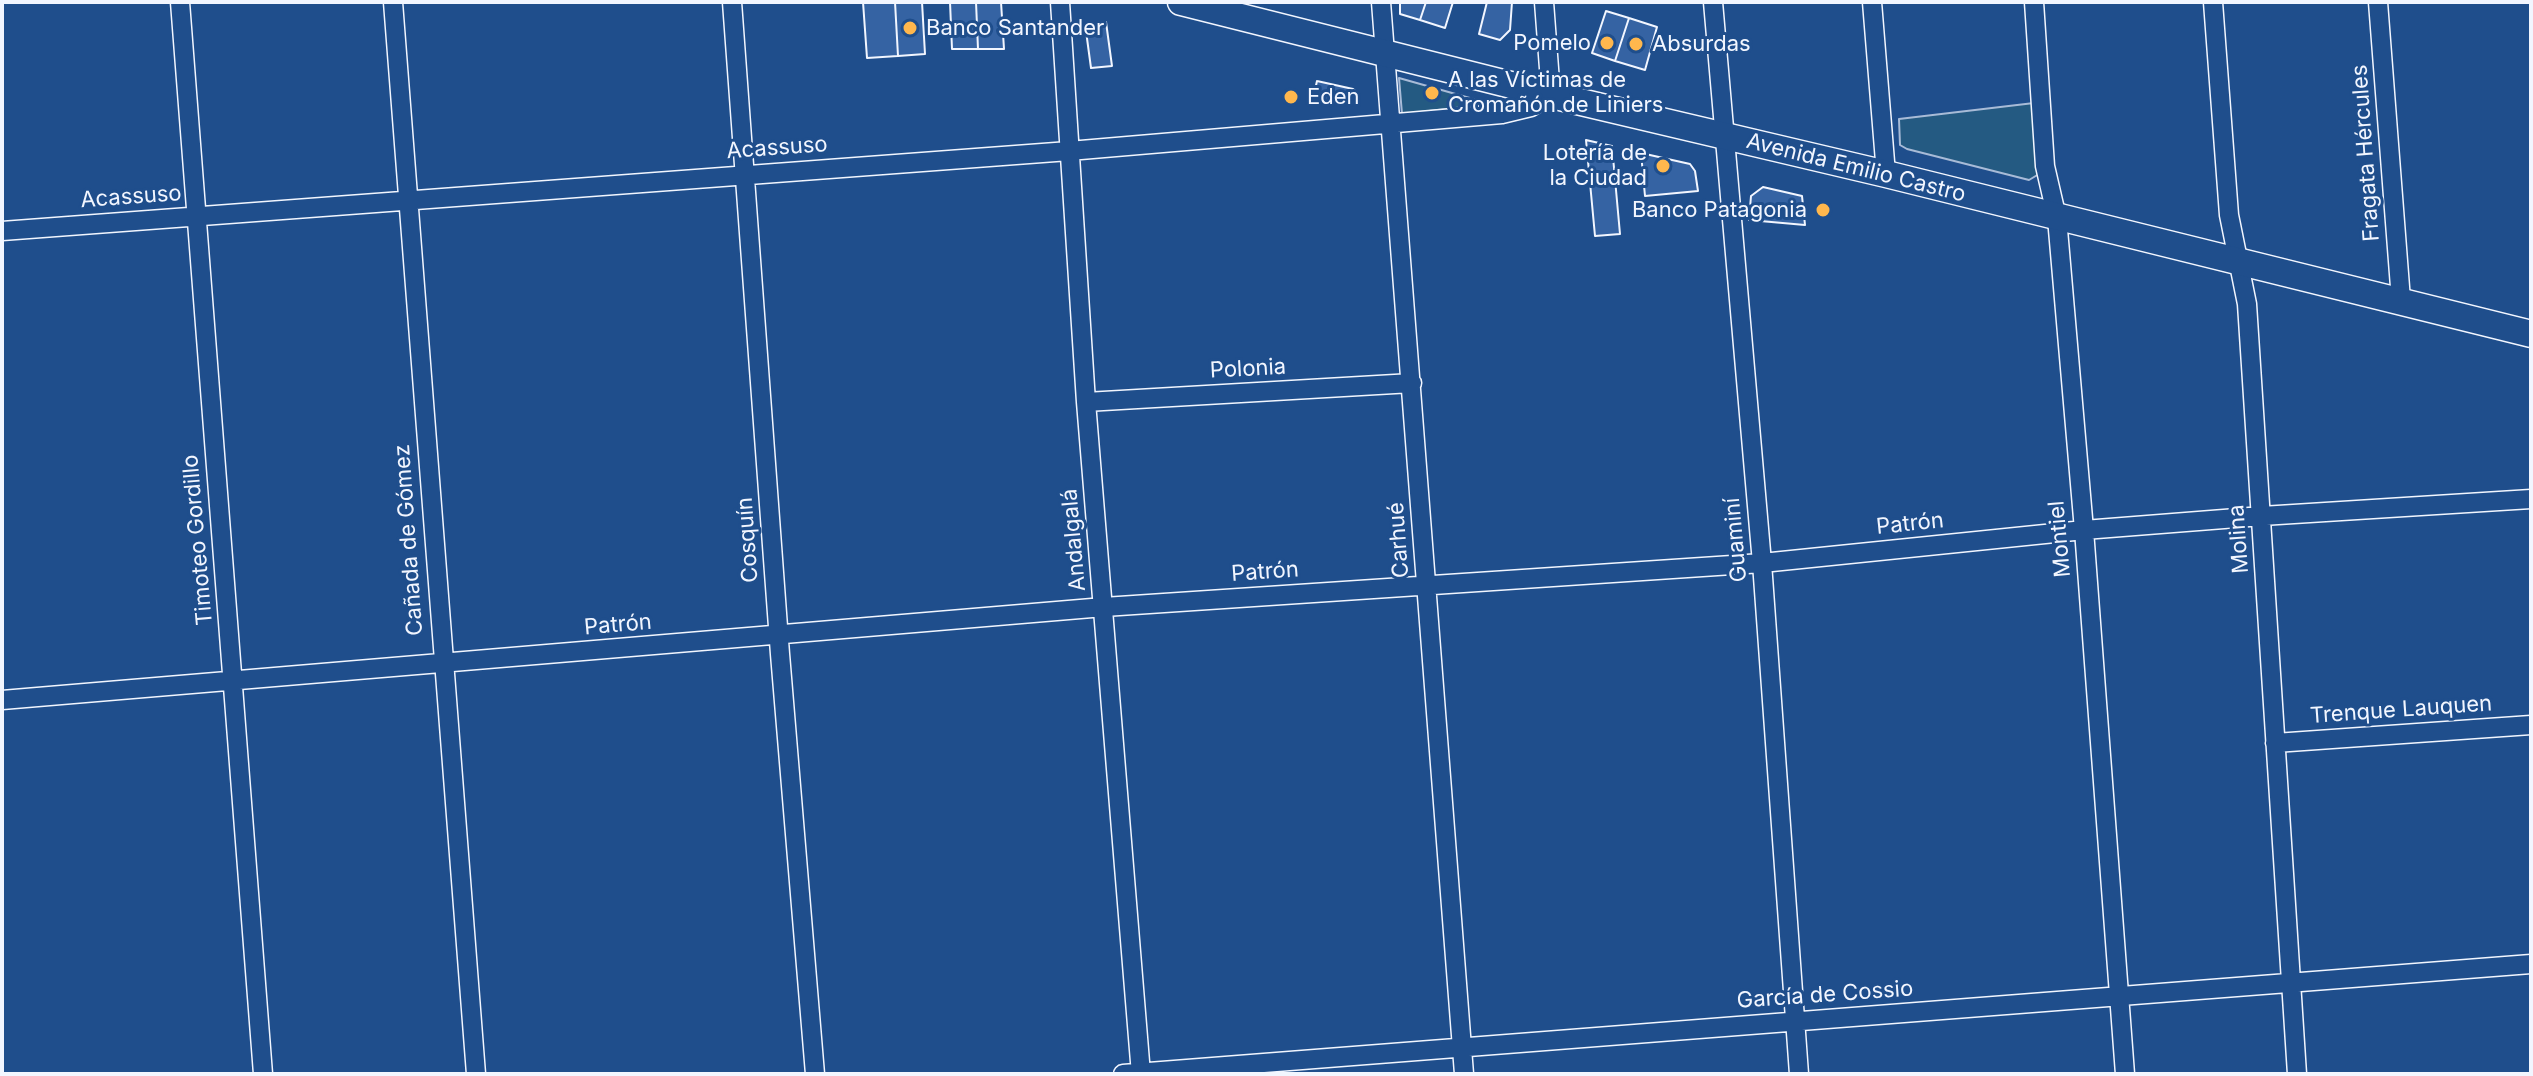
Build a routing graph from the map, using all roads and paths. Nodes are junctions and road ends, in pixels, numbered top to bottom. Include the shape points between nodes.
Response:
1 (180, 2) edge
2 (393, 2) edge
3 (732, 2) edge
4 (1060, 2) edge
5 (1181, 2) edge
6 (1381, 2) edge
7 (1544, 2) edge
8 (1713, 2) edge
9 (1872, 2) edge
10 (2034, 2) edge
11 (2213, 2) edge
12 (2378, 2) edge
13 (1384, 52) junction
14 (1551, 95) junction
15 (1391, 125) junction
16 (1725, 136) junction
17 (1069, 151) junction
18 (1886, 174) junction
19 (744, 175) junction
20 (407, 201) junction
21 (196, 216) junction
22 (2057, 218) junction
23 (2, 231) edge
24 (2239, 263) junction
25 (2401, 300) junction
26 (2531, 334) edge
27 (1412, 383) junction
28 (1086, 402) junction
29 (2531, 499) edge
30 (2262, 516) junction
31 (2084, 530) junction
32 (1762, 563) junction
33 (1426, 586) junction
34 (1104, 607) junction
35 (779, 635) junction
36 (443, 663) junction
37 (233, 680) junction
38 (2, 700) edge
39 (2531, 725) edge
40 (2275, 743) junction
41 (2531, 964) edge
42 (2290, 983) junction
43 (2119, 996) junction
44 (1796, 1022) junction
45 (1462, 1048) junction
46 (263, 1074) edge
47 (476, 1074) edge
48 (815, 1074) edge
49 (1135, 1074) edge
50 (1464, 1074) edge
51 (1799, 1074) edge
52 (2125, 1074) edge
53 (2297, 1074) edge

1 - 21 street, Timoteo Gordillo
2 - 20 street, Cañada de Gómez
3 - 19 street, Cosquín
4 - 17 street, Andalgalá
5 - 13 main road, Avenida Emilio Castro
6 - 13 street, Carhué
7 - 14 street
8 - 16 street, Guaminí
9 - 18 street
10 - 22 street, Montiel via 2045,166
11 - 24 street, Molina via 2229,215
12 - 25 street, Fragata Hércules
13 - 14 main road, Avenida Emilio Castro
13 - 15 street, Carhué
14 - 15 street, Acassuso via 1502,114
14 - 16 main road, Avenida Emilio Castro
15 - 17 street, Acassuso
15 - 27 street, Carhué
16 - 18 main road, Avenida Emilio Castro
16 - 32 street, Guaminí
17 - 19 street, Acassuso
17 - 28 street, Andalgalá
18 - 22 main road, Avenida Emilio Castro
19 - 20 street, Acassuso
19 - 35 street, Cosquín
20 - 21 street, Acassuso
20 - 36 street, Cañada de Gómez
21 - 23 street, Acassuso
21 - 37 street, Timoteo Gordillo
22 - 24 main road, Avenida Emilio Castro
22 - 31 street, Montiel
24 - 25 main road, Avenida Emilio Castro
24 - 30 street, Molina via 2247,304
25 - 26 main road, Avenida Emilio Castro
27 - 28 street, Polonia
27 - 33 street, Carhué
28 - 34 street, Andalgalá
29 - 30 street, Patrón
30 - 31 street, Patrón
30 - 40 street, Molina
31 - 32 street, Patrón
31 - 43 street, Montiel
32 - 33 street, Patrón
32 - 44 street, Guaminí
33 - 34 street, Patrón
33 - 45 street, Carhué
34 - 35 street, Patrón
34 - 49 street, Andalgalá
35 - 36 street, Patrón
35 - 48 street, Cosquín
36 - 37 street, Patrón
36 - 47 street, Cañada de Gómez
37 - 38 street, Patrón
37 - 46 street, Timoteo Gordillo
39 - 40 street, Trenque Lauquen
40 - 42 street, Molina
41 - 42 street, García de Cossio
42 - 43 street, García de Cossio
42 - 53 street, Molina
43 - 44 street, García de Cossio
43 - 52 street, Montiel
44 - 45 street, García de Cossio
44 - 51 street, Guaminí
45 - 49 street, García de Cossio
45 - 50 street, Carhué

